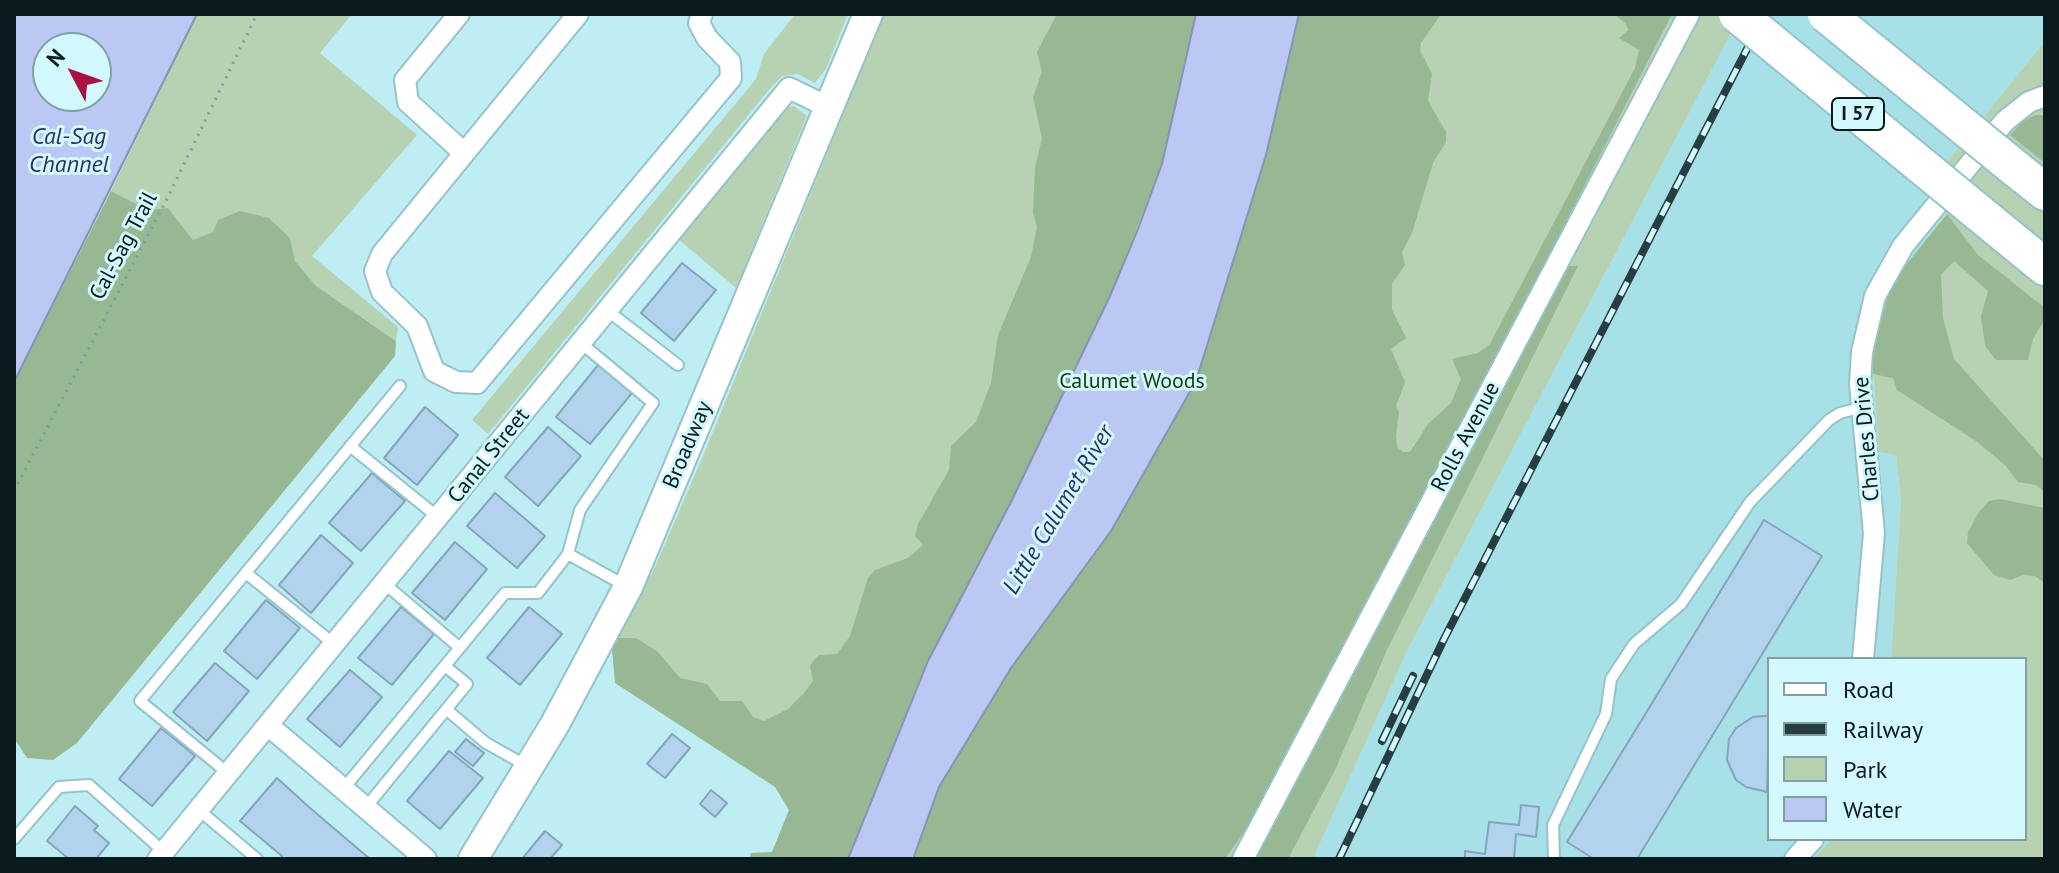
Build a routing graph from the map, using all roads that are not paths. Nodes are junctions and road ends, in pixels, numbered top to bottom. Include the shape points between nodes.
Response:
1 (459, 14) edge
2 (578, 14) edge
3 (702, 14) edge
4 (868, 14) edge
5 (1689, 14) edge
6 (1737, 14) edge
7 (1826, 14) edge
8 (2045, 96) edge
9 (830, 108) junction
10 (464, 153) junction
11 (2045, 192) edge
12 (2045, 267) edge
13 (608, 311) junction
14 (581, 343) junction
15 (678, 365) dead end
16 (400, 386) dead end
17 (1863, 407) junction
18 (350, 446) junction
19 (439, 518) junction
20 (568, 554) junction
21 (246, 573) junction
22 (385, 584) junction
23 (628, 587) junction
24 (335, 645) junction
25 (460, 648) junction
26 (1863, 657) edge
27 (445, 666) junction
28 (447, 710) junction
29 (269, 726) junction
30 (530, 767) junction
31 (229, 774) junction
32 (344, 788) junction
33 (367, 806) junction
34 (199, 810) junction
35 (14, 839) edge
36 (1811, 841) edge
37 (161, 855) edge
38 (257, 859) edge
39 (426, 859) edge
40 (473, 859) edge
41 (1243, 859) edge
42 (1554, 859) edge
43 (1795, 859) edge

1 - 10 street via 405,80 408,102
2 - 10 street
3 - 10 street via 699,23 730,62 731,78 477,383 456,382 434,371 417,326 382,292 375,271 382,254
4 - 9 street, Broadway
5 - 41 street, Rolls Avenue
6 - 12 highway, I 57, bridge
7 - 11 highway, I 57, bridge
8 - 17 street, Charles Drive via 2005,121 1885,273 1867,321
9 - 13 street, Canal Street via 789,88
9 - 23 street, Broadway
13 - 14 street, Canal Street
13 - 15 lane
14 - 19 street, Canal Street
14 - 20 lane via 653,403 580,510
16 - 18 lane
17 - 26 street, Charles Drive via 1874,533
17 - 42 lane via 1829,420 1750,502 1681,604 1634,644 1611,679 1606,714 1553,825
18 - 19 lane
18 - 21 lane
19 - 22 street, Canal Street
20 - 23 lane
20 - 25 lane via 538,593 505,593
21 - 24 lane
21 - 31 lane via 140,701
22 - 24 street, Canal Street
22 - 25 lane
23 - 30 street, Broadway
24 - 29 street, Canal Street
25 - 27 lane
27 - 28 lane via 467,684
27 - 32 lane
28 - 30 lane via 486,743
28 - 33 lane
29 - 31 street, Canal Street
29 - 32 street
30 - 40 street, Broadway
31 - 34 street, Canal Street
32 - 33 street
33 - 39 street
34 - 37 street, Canal Street
34 - 38 lane
35 - 37 lane via 59,787 89,785
36 - 43 street

